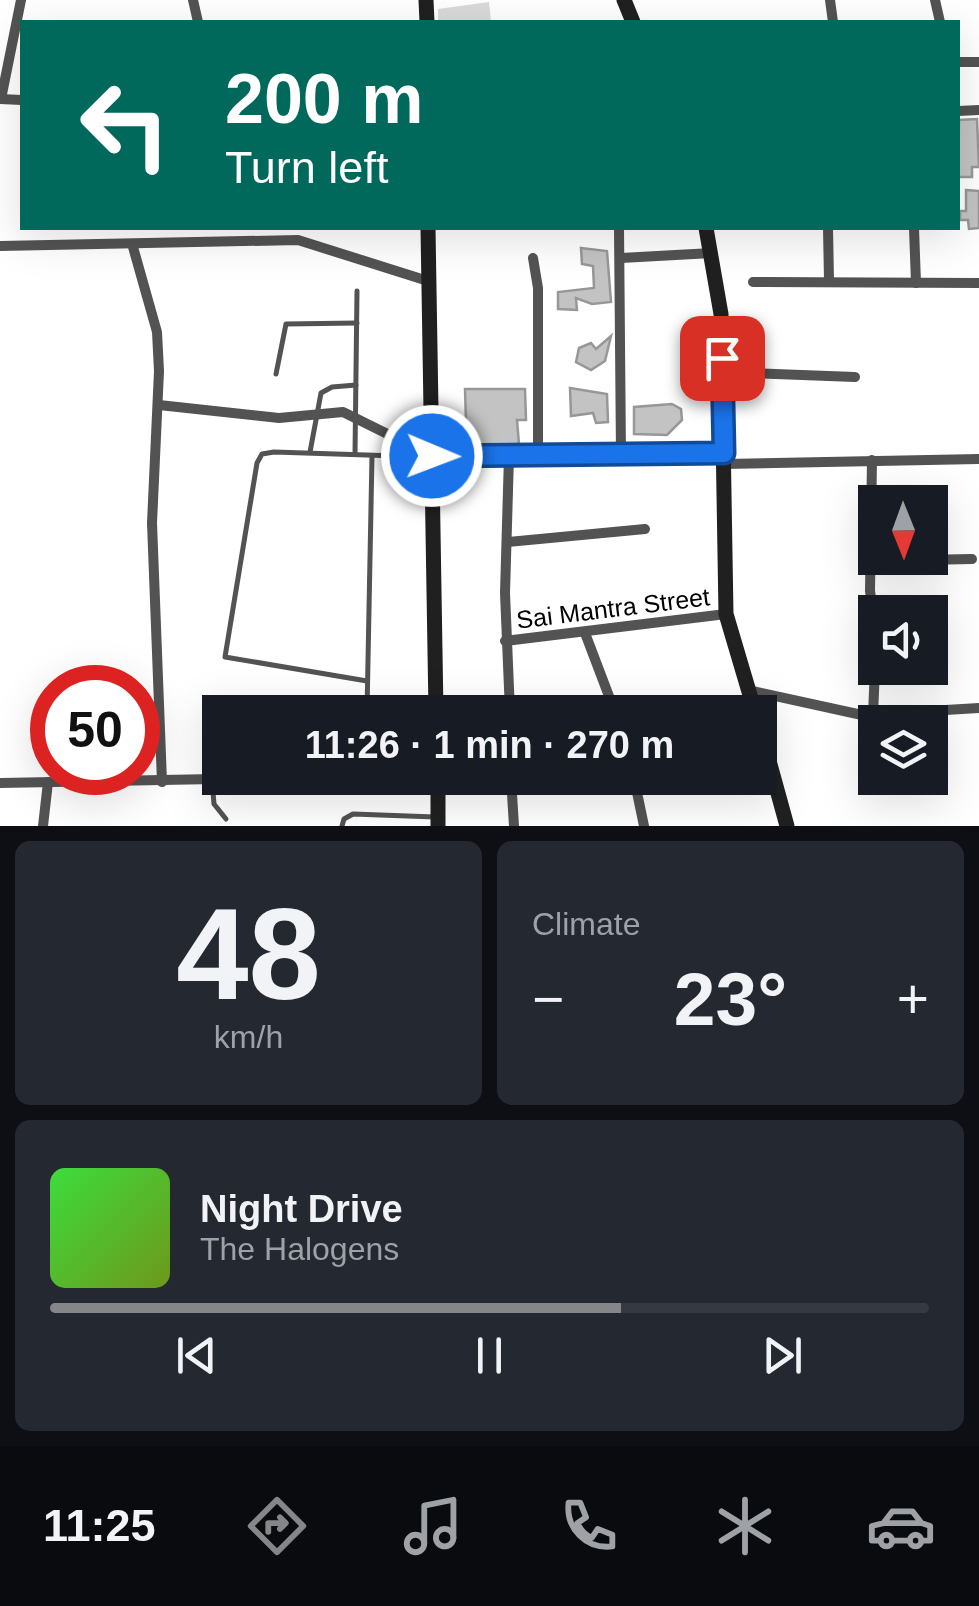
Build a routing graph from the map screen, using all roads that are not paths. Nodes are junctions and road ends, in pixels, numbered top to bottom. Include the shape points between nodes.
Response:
1 (21, 0) edge
2 (0, 99) edge
3 (428, 230) edge
4 (620, 230) edge
5 (706, 230) edge
6 (828, 230) edge
7 (914, 230) edge
8 (0, 246) edge
9 (133, 247) junction
10 (712, 253) junction
11 (532, 258) dead end
12 (621, 258) junction
13 (829, 280) junction
14 (428, 281) junction
15 (753, 282) dead end
16 (979, 282) edge
17 (916, 283) junction
18 (357, 292) dead end
19 (356, 323) junction
20 (721, 372) junction
21 (276, 374) dead end
22 (856, 377) dead end
23 (356, 385) junction
24 (159, 406) junction
25 (316, 416) junction
26 (354, 416) junction
27 (310, 453) junction
28 (355, 454) junction
29 (372, 455) junction
30 (510, 456) junction
31 (538, 456) junction
32 (620, 456) junction
33 (432, 457) junction
34 (724, 459) junction
35 (979, 459) edge
36 (872, 460) junction
37 (872, 485) edge
38 (645, 529) dead end
39 (507, 542) junction
40 (948, 559) edge
41 (972, 559) dead end
42 (726, 614) junction
43 (585, 633) junction
44 (505, 641) junction
45 (366, 681) junction
46 (748, 690) junction
47 (366, 695) edge
48 (436, 695) edge
49 (509, 695) edge
50 (609, 695) edge
51 (750, 695) edge
52 (979, 708) edge
53 (948, 710) edge
54 (858, 712) edge
55 (202, 780) edge
56 (0, 782) edge
57 (30, 782) edge
58 (162, 782) joint
59 (777, 788) edge
60 (47, 795) edge
61 (216, 795) edge
62 (438, 795) edge
63 (512, 795) edge
64 (638, 795) edge
65 (226, 819) dead end
66 (438, 822) edge
67 (44, 826) edge
68 (342, 826) edge
69 (514, 826) edge
70 (644, 826) edge
71 (788, 826) edge

1 - 2 street
3 - 14 main road
4 - 12 street
5 - 10 main road
6 - 13 street
7 - 17 street
8 - 9 street
9 - 14 street via 298,240
9 - 24 street via 157,332
10 - 12 street
10 - 20 main road
11 - 31 street via 538,288
12 - 32 street
13 - 15 street
13 - 17 street
14 - 33 main road
16 - 17 street
18 - 19 lane
19 - 21 lane via 286,324
19 - 23 lane
20 - 22 street
20 - 34 main road
23 - 25 lane via 324,390
23 - 26 lane
24 - 25 street
24 - 58 street via 152,522
25 - 26 street
25 - 27 lane
26 - 28 lane
26 - 33 street
27 - 28 lane
27 - 45 lane via 267,453 257,462 224,654
28 - 29 lane
29 - 33 lane
29 - 45 lane
30 - 31 main road
30 - 33 main road
30 - 39 street
31 - 32 main road
32 - 34 main road
33 - 48 main road
34 - 36 street
34 - 42 main road
35 - 36 street
36 - 37 street
38 - 39 street
39 - 44 street
40 - 41 street
42 - 43 street, Sai Mantra Street
42 - 46 main road
43 - 44 street, Sai Mantra Street
43 - 50 street
44 - 49 street
45 - 47 lane
46 - 51 main road
46 - 54 street
52 - 53 street
55 - 58 street
56 - 57 street
59 - 71 main road
60 - 67 street
61 - 65 lane via 214,804
62 - 66 main road
63 - 69 street
64 - 70 street
66 - 68 lane via 354,814

